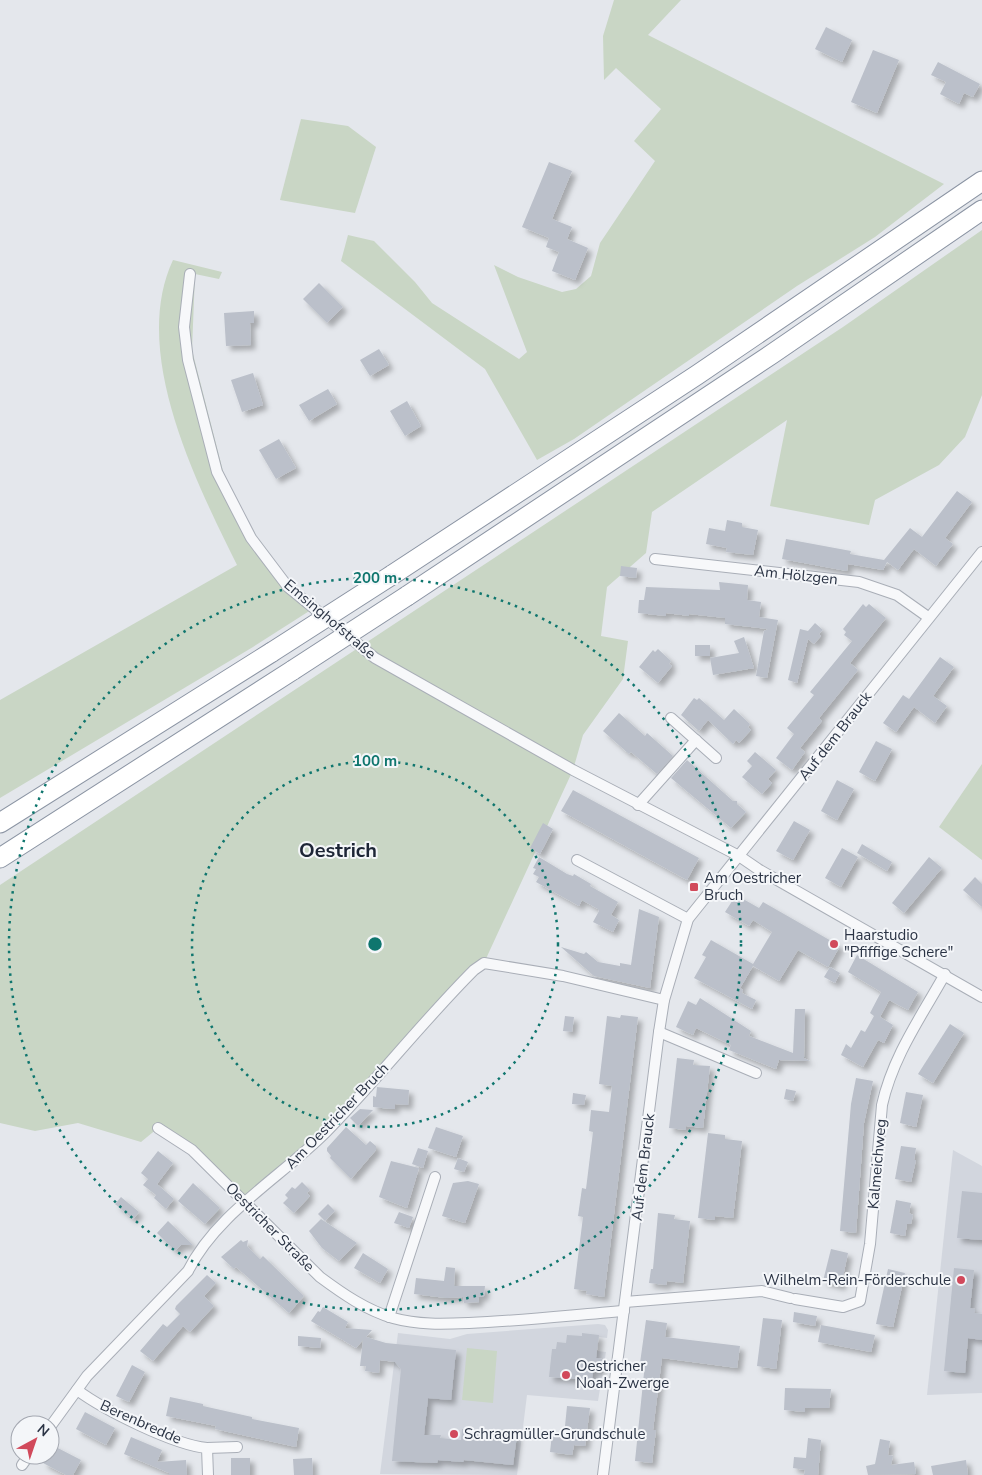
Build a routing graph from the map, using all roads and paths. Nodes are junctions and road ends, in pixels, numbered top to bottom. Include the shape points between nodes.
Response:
1 (982, 181) edge
2 (982, 210) edge
3 (190, 274) dead end
4 (982, 552) edge
5 (655, 559) dead end
6 (928, 617) junction
7 (670, 718) dead end
8 (696, 740) junction
9 (716, 758) dead end
10 (638, 805) junction
11 (0, 823) edge
12 (739, 856) junction
13 (0, 858) edge
14 (577, 860) dead end
15 (688, 919) junction
16 (945, 974) junction
17 (982, 997) edge
18 (664, 1000) junction
19 (659, 1032) junction
20 (756, 1073) dead end
21 (158, 1128) dead end
22 (435, 1177) dead end
23 (245, 1202) junction
24 (625, 1306) junction
25 (389, 1317) junction
26 (77, 1390) junction
27 (59, 1415) edge
28 (237, 1447) dead end
29 (207, 1448) junction
30 (208, 1475) edge
31 (603, 1475) edge

1 - 11 highway, bridge via 689,381 272,652
2 - 13 highway, bridge via 772,354 407,596
3 - 10 street, Emsinghofstraße via 184,327 188,360 217,472 251,538 288,587 376,658
4 - 6 street, Auf dem Brauck
5 - 6 street, Am Hölzgen via 859,582 897,595
6 - 12 street, Auf dem Brauck
7 - 8 street
8 - 9 street
8 - 10 street
10 - 12 street, Emsinghofstraße
12 - 15 street, Auf dem Brauck
12 - 16 street, Emsinghofstraße
14 - 15 street
15 - 18 street, Auf dem Brauck
16 - 17 street, Emsinghofstraße
16 - 24 street, Kalmeichweg via 886,1085 870,1244 860,1301 843,1306 762,1291
18 - 19 street, Auf dem Brauck
18 - 23 street, Am Oestricher Bruch via 563,976 484,963 460,983 326,1132
19 - 20 street
19 - 24 street, Auf dem Brauck
21 - 23 street, Oestricher Straße via 192,1150
22 - 25 street
23 - 25 street, Oestricher Straße via 320,1277 344,1295
23 - 26 street, Am Oestricher Bruch via 199,1249 188,1271
24 - 25 street, Oestricher Straße via 499,1322 437,1324
24 - 31 street, Auf dem Brauck
26 - 27 street, Am Oestricher Bruch
26 - 29 street, Berenbredde via 143,1426 196,1447
28 - 29 street, Berenbredde
29 - 30 street

